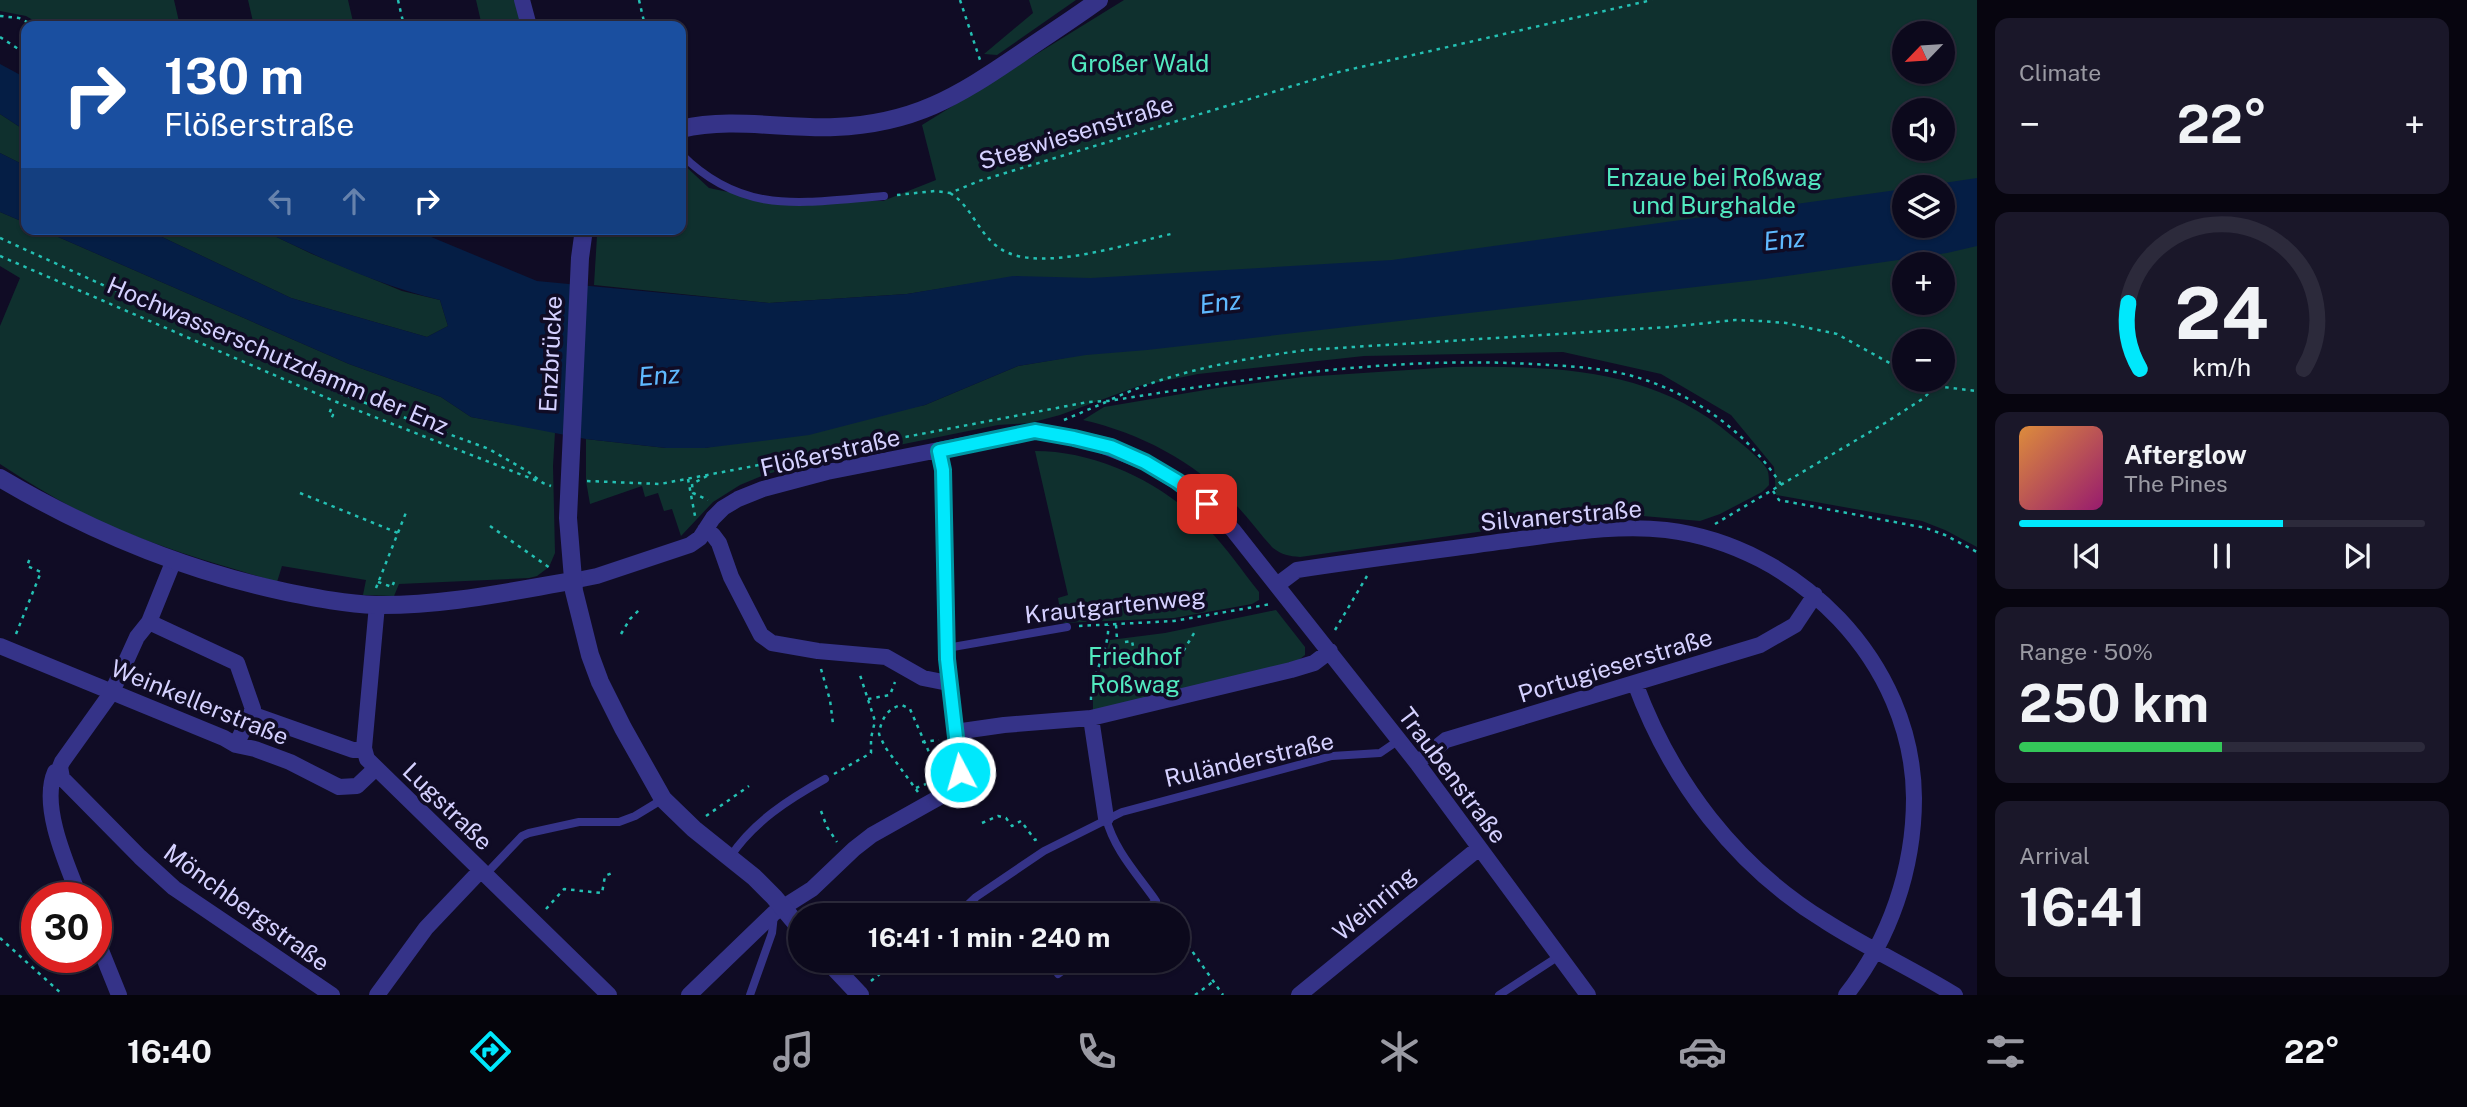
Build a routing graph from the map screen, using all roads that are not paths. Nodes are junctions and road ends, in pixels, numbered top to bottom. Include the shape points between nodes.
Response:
1 (522, 0) edge
2 (1098, 0) edge
3 (528, 21) edge
4 (686, 128) edge
5 (686, 159) edge
6 (884, 196) road end
7 (583, 235) edge
8 (939, 451) junction
9 (0, 479) edge
10 (700, 525) junction
11 (174, 560) junction
12 (572, 581) junction
13 (1281, 590) junction
14 (1815, 595) junction
15 (375, 600) junction
16 (149, 622) junction
17 (1068, 627) road end
18 (0, 646) edge
19 (1326, 647) junction
20 (947, 648) junction
21 (948, 683) junction
22 (1635, 683) junction
23 (111, 692) junction
24 (251, 714) junction
25 (1091, 714) junction
26 (955, 732) junction
27 (1398, 740) junction
28 (236, 745) junction
29 (364, 750) junction
30 (1417, 764) junction
31 (376, 768) junction
32 (60, 772) junction
33 (825, 779) road end
34 (663, 799) junction
35 (1106, 818) junction
36 (1479, 848) junction
37 (730, 857) junction
38 (483, 872) junction
39 (74, 882) edge
40 (970, 903) edge
41 (1153, 903) edge
42 (779, 911) junction
43 (788, 918) edge
44 (1876, 950) junction
45 (1559, 956) junction
46 (110, 973) edge
47 (839, 973) edge
48 (119, 995) edge
49 (332, 995) edge
50 (377, 995) edge
51 (609, 995) edge
52 (689, 995) edge
53 (750, 995) edge
54 (860, 995) edge
55 (1299, 995) edge
56 (1499, 995) edge
57 (1588, 995) edge
58 (1846, 995) edge
59 (1955, 995) edge

1 - 3 street
2 - 4 street via 988,76 934,106 881,122 818,128 714,124
5 - 6 lane via 718,183 764,200 796,203
7 - 12 street, Enzbrücke via 568,488
8 - 10 street, Flößerstraße via 763,489 730,503
8 - 13 street, Flößerstraße via 1035,431 1111,447 1177,481 1220,517
8 - 20 street
9 - 11 street via 83,525
10 - 12 street, Flößerstraße via 697,541 690,545
10 - 21 street via 719,543 761,635 772,643 886,657 923,678
11 - 15 street via 261,587 327,599
11 - 16 street
12 - 15 street via 449,601
12 - 34 street, Enzbrücke via 600,682
13 - 14 street, Silvanerstraße via 1297,570 1622,529 1665,530 1730,546 1764,561
13 - 19 street, Traubenstraße
14 - 22 street, Portugieserstraße via 1795,625 1760,645
14 - 44 street, Silvanerstraße via 1855,636 1881,677 1898,713 1912,769 1913,821 1907,866
15 - 29 street
16 - 23 street
16 - 24 street via 237,663
17 - 20 lane, Krautgartenweg
18 - 23 street, Weinkellerstraße
19 - 25 street via 1314,663 1291,670
19 - 27 street, Traubenstraße
20 - 21 street
21 - 26 street
22 - 30 street, Portugieserstraße via 1446,740
22 - 44 street via 1684,784 1737,850 1801,906
23 - 28 street, Weinkellerstraße
23 - 32 street via 62,762
24 - 28 street
24 - 29 street, Weinkellerstraße
25 - 26 street
25 - 35 street
26 - 42 street via 960,772 955,786 872,835 812,890
27 - 30 street, Traubenstraße
27 - 35 lane, Ruländerstraße via 1381,753 1332,757
28 - 31 street, Weinkellerstraße via 281,758 339,787 357,786
29 - 31 street, Lugstraße
30 - 36 street, Traubenstraße
31 - 38 street, Lugstraße
32 - 39 street via 51,780 50,796
32 - 49 street, Mönchbergstraße via 174,888
33 - 37 lane via 770,813
34 - 37 street, Enzbrücke
34 - 38 lane via 619,822 579,822 529,833
35 - 40 lane, Ruländerstraße via 1044,851
35 - 41 lane via 1110,835
36 - 45 street, Traubenstraße
36 - 55 street, Weinring
37 - 42 street, Enzbrücke via 754,877
38 - 50 street via 426,928
38 - 51 street, Lugstraße
42 - 43 street, Enzbrücke
42 - 52 street
42 - 53 lane
44 - 58 street, Silvanerstraße
44 - 59 street
45 - 56 lane
45 - 57 street, Traubenstraße
46 - 48 street
47 - 54 street

